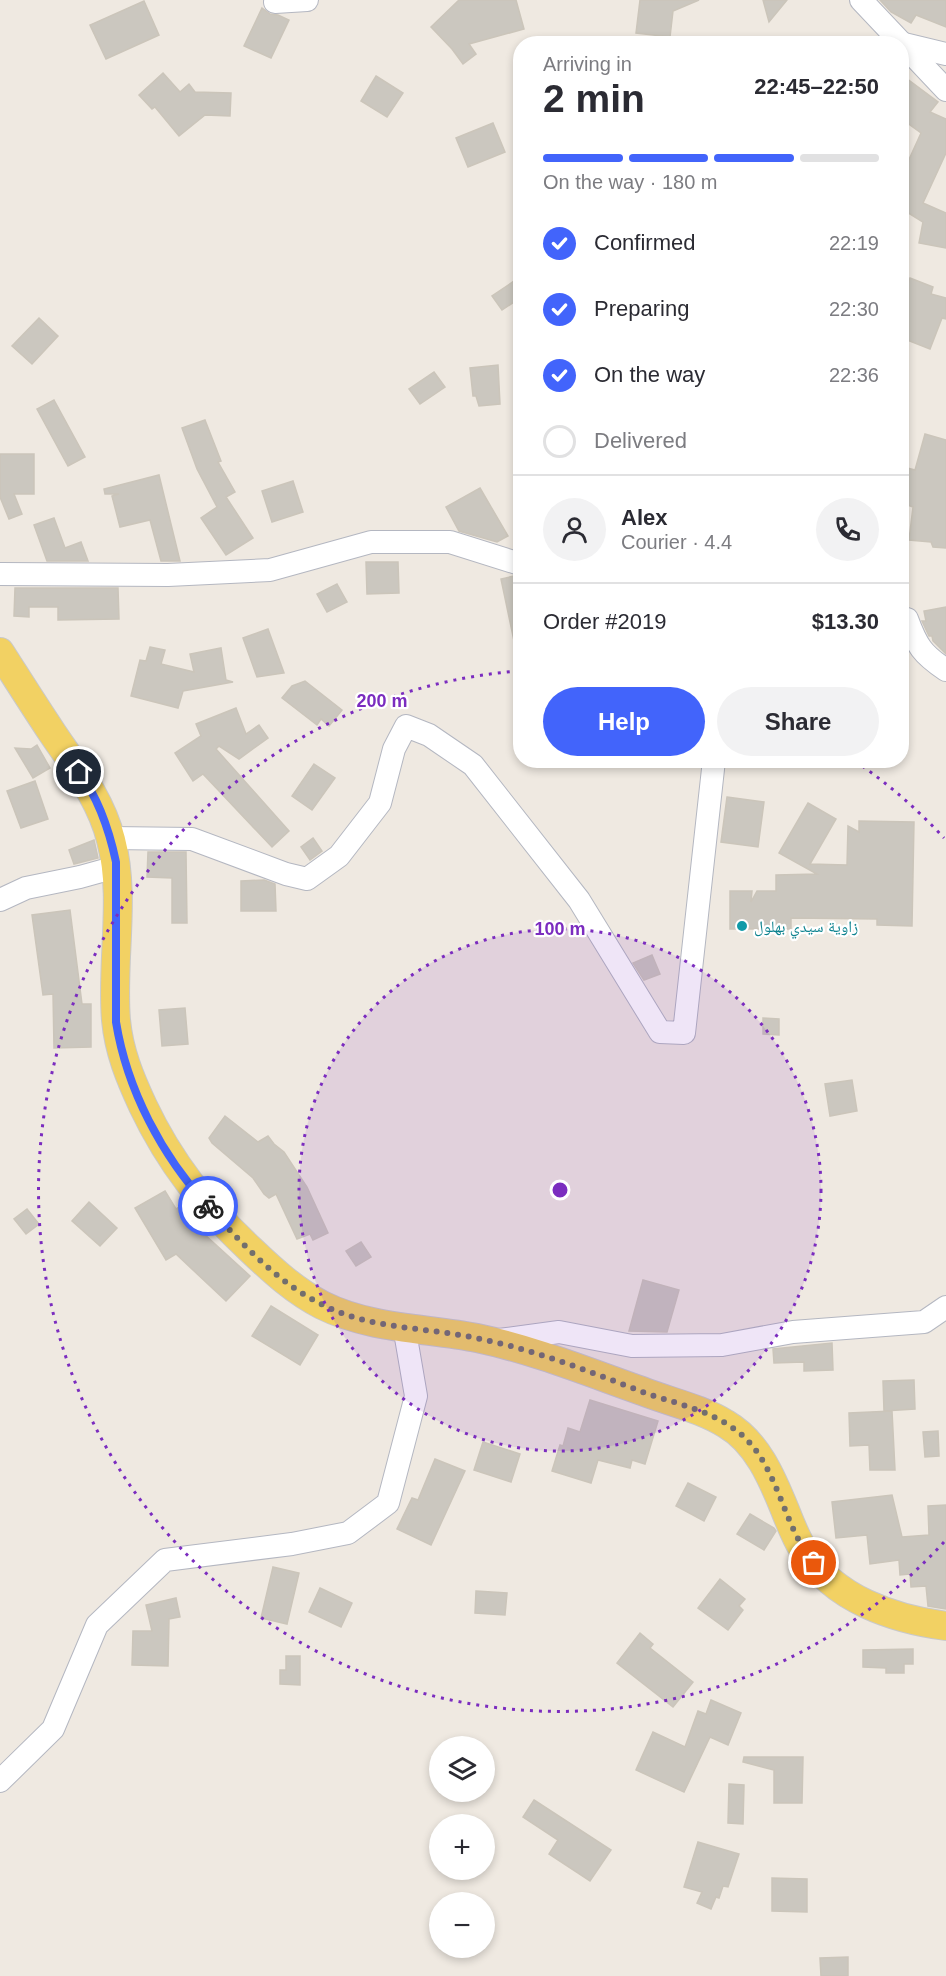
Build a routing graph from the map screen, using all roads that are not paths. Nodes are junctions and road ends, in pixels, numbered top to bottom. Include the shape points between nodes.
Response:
1 (307, 0) edge
2 (861, 0) edge
3 (275, 2) dead end
4 (891, 36) edge
5 (909, 44) edge
6 (909, 54) edge
7 (946, 54) edge
8 (946, 90) edge
9 (513, 562) edge
10 (0, 574) edge
11 (909, 624) edge
12 (0, 652) edge
13 (946, 670) edge
14 (713, 768) edge
15 (111, 838) junction
16 (116, 867) junction
17 (0, 900) edge
18 (946, 1307) edge
19 (404, 1326) junction
20 (491, 1341) junction
21 (946, 1626) edge
22 (0, 1780) edge

1 - 3 street
2 - 4 street
5 - 7 street
6 - 8 street
9 - 10 street via 450,542 371,542 270,570 168,575
11 - 13 street via 927,657
12 - 15 main road via 91,789
14 - 15 street via 684,1033 660,1032 579,900 473,765 429,735 406,726 394,749 380,803 339,856 307,879 192,839
15 - 16 main road
16 - 17 street via 26,888
16 - 19 main road via 116,1022 128,1077 158,1138 193,1190 281,1278 344,1315
18 - 20 street via 924,1322 793,1332 722,1345 632,1346 559,1332
19 - 20 main road
19 - 22 street via 416,1396 388,1503 348,1533 292,1545 165,1560 97,1625 53,1729
20 - 21 main road via 579,1368 727,1424 739,1432 765,1466 805,1552 823,1574 876,1609 915,1622

